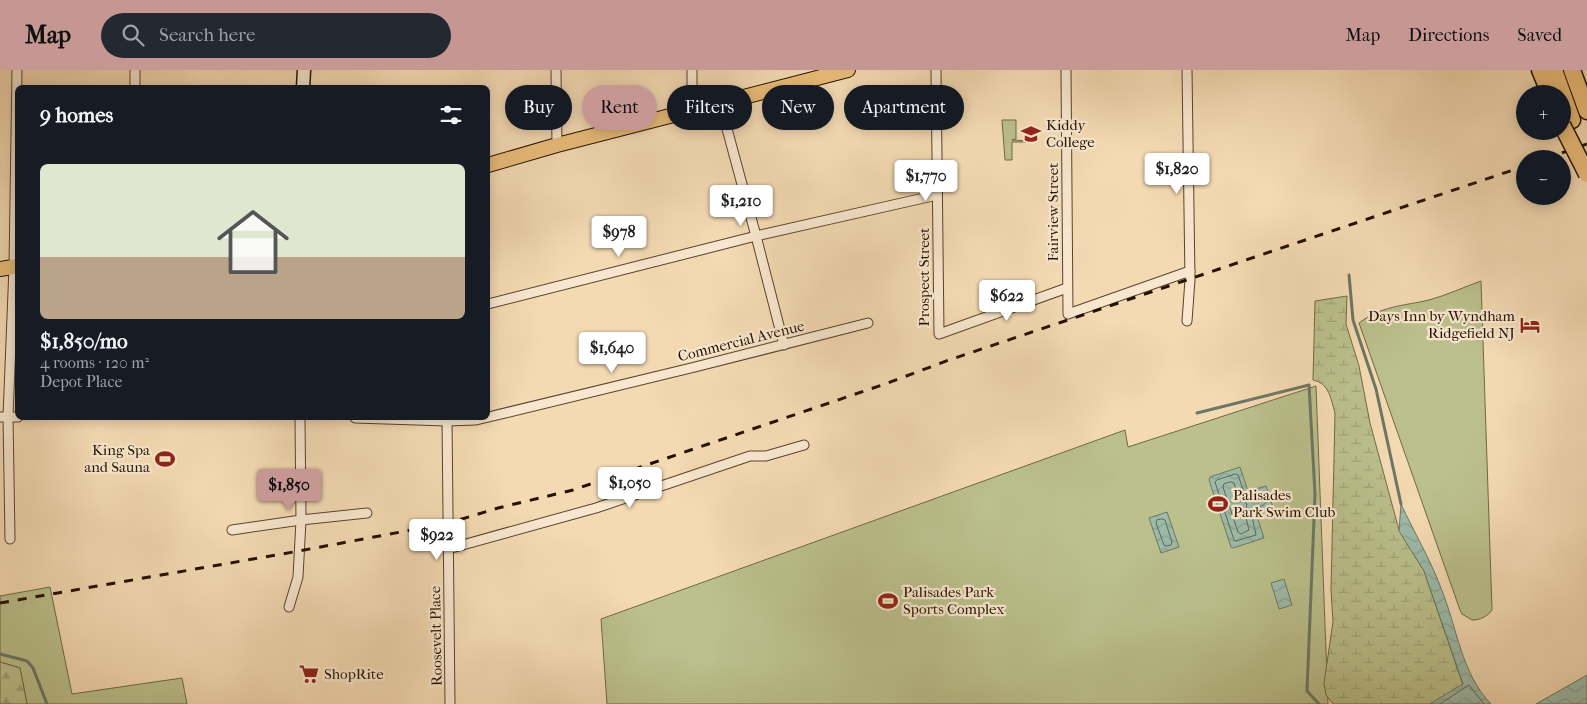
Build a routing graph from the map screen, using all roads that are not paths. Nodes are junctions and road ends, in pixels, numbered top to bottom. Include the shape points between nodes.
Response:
1 (17, 70) edge
2 (135, 70) edge
3 (304, 70) edge
4 (556, 70) edge
5 (692, 70) edge
6 (848, 70) edge
7 (936, 70) edge
8 (1066, 70) edge
9 (1187, 70) edge
10 (1540, 70) edge
11 (1554, 70) edge
12 (1572, 70) edge
13 (1584, 70) edge
14 (834, 72) edge
15 (1587, 81) edge
16 (16, 85) edge
17 (135, 85) edge
18 (303, 85) edge
19 (692, 85) edge
20 (1546, 85) edge
21 (1558, 85) edge
22 (752, 94) edge
23 (1587, 111) edge
24 (667, 117) edge
25 (15, 126) edge
26 (727, 130) edge
27 (1571, 133) edge
28 (557, 145) junction
29 (490, 164) edge
30 (1587, 172) edge
31 (937, 195) junction
32 (756, 236) junction
33 (10, 267) edge
34 (1190, 271) junction
35 (1067, 288) junction
36 (490, 303) edge
37 (1187, 321) dead end
38 (868, 323) dead end
39 (784, 344) junction
40 (9, 417) edge
41 (490, 417) edge
42 (300, 420) edge
43 (447, 420) edge
44 (804, 445) dead end
45 (367, 513) dead end
46 (301, 520) junction
47 (232, 530) dead end
48 (10, 539) dead end
49 (448, 549) junction
50 (289, 607) dead end
51 (450, 704) edge

1 - 16 street
2 - 17 street
3 - 18 main road
4 - 28 street
5 - 19 street
6 - 14 main road
7 - 31 street, Prospect Street
8 - 35 street, Fairview Street
9 - 34 street
10 - 20 highway
11 - 21 highway
12 - 23 highway
13 - 15 highway
14 - 22 main road
24 - 28 main road
25 - 33 street
26 - 32 street
27 - 30 highway, bridge
28 - 29 main road
31 - 32 street
31 - 35 street, Prospect Street via 938,334
32 - 36 street
32 - 39 street
33 - 40 street
34 - 35 street, Fairview Street via 1068,314
34 - 37 street
38 - 39 street, Commercial Avenue
39 - 41 street, Commercial Avenue
40 - 48 street
42 - 46 street
43 - 49 street, Roosevelt Place
44 - 49 street via 766,456 750,456 596,508
45 - 46 street
46 - 47 street
46 - 50 street via 298,577
49 - 51 street, Roosevelt Place

